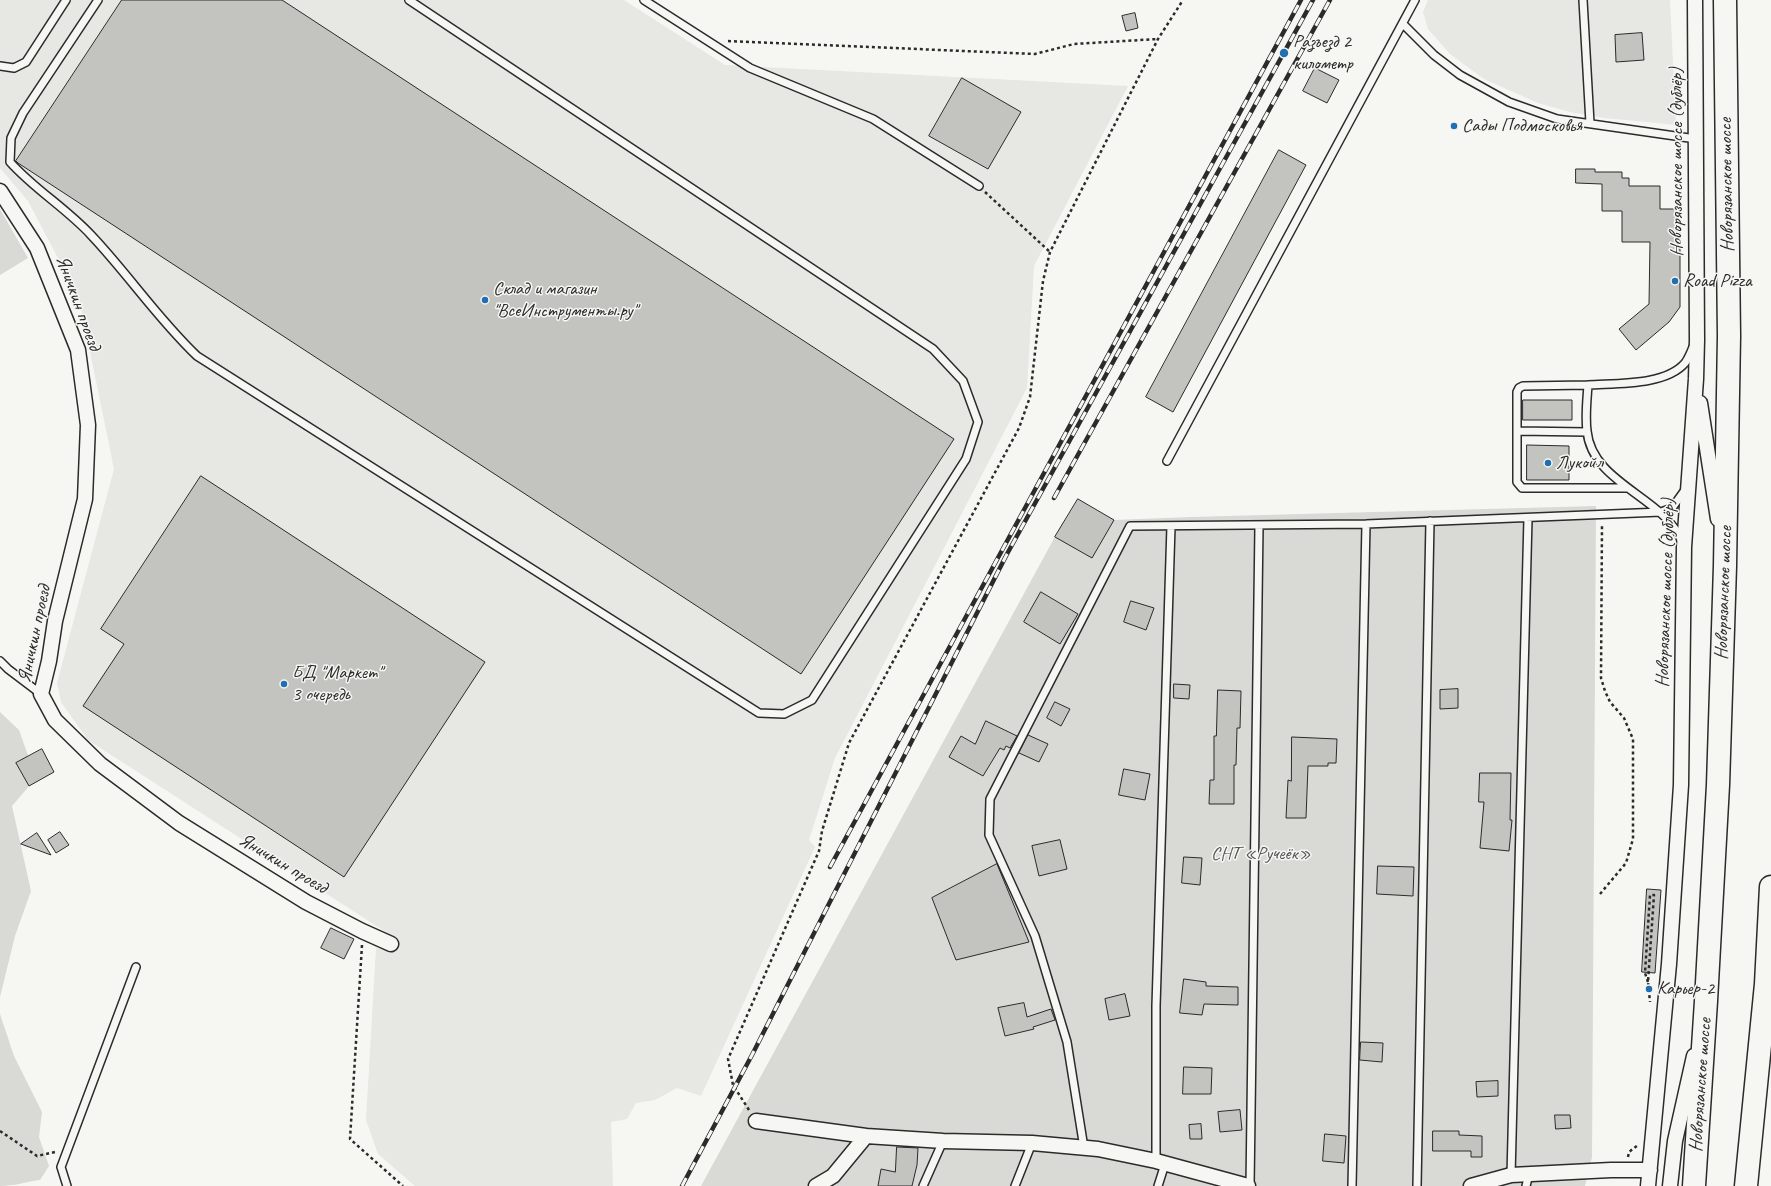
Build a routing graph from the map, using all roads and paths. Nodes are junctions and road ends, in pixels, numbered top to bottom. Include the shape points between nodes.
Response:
1 (66, 0) edge
2 (98, 0) edge
3 (409, 0) edge
4 (644, 0) edge
5 (1183, 0) edge
6 (1415, 0) edge
7 (1583, 0) edge
8 (1695, 0) edge
9 (1725, 0) edge
10 (1403, 24) junction
11 (1158, 39) junction
12 (706, 40) junction
13 (0, 66) edge
14 (1590, 123) junction
15 (1696, 139) junction
16 (979, 186) joint
17 (0, 191) edge
18 (1050, 252) junction
19 (1697, 340) junction
20 (1696, 379) junction
21 (1588, 385) junction
22 (1517, 431) junction
23 (1587, 432) junction
24 (1167, 461) dead end
25 (1689, 477) junction
26 (1627, 488) junction
27 (1660, 512) junction
28 (1602, 516) junction
29 (1528, 518) junction
30 (1430, 521) junction
31 (1366, 524) junction
32 (1171, 526) junction
33 (1260, 526) junction
34 (1684, 547) junction
35 (1726, 566) junction
36 (0, 661) edge
37 (40, 694) junction
38 (1771, 887) edge
39 (1600, 894) dead end
40 (362, 931) junction
41 (391, 944) dead end
42 (1771, 959) edge
43 (136, 967) dead end
44 (1649, 973) dead end
45 (1648, 982) dead end
46 (1766, 984) junction
47 (1706, 1001) junction
48 (756, 1121) joint
49 (0, 1131) edge
50 (866, 1136) junction
51 (943, 1141) junction
52 (1032, 1144) junction
53 (1084, 1148) junction
54 (67, 1150) junction
55 (1161, 1163) junction
56 (1650, 1170) junction
57 (1511, 1174) junction
58 (1527, 1180) edge
59 (831, 1181) edge
60 (67, 1186) edge
61 (403, 1186) edge
62 (816, 1186) edge
63 (923, 1186) edge
64 (1015, 1186) edge
65 (1158, 1186) edge
66 (1249, 1186) edge
67 (1352, 1186) edge
68 (1417, 1186) edge
69 (1471, 1186) edge
70 (1648, 1186) edge
71 (1670, 1186) edge
72 (1694, 1186) edge
73 (1746, 1186) edge

1 - 13 lane via 26,62 14,68
2 - 3 lane via 23,113 11,138 10,162 24,178 60,206 91,235 180,340 204,360 759,713 784,714 812,700 966,459 978,422 963,381 933,349
4 - 12 lane
5 - 11 path
6 - 10 lane
7 - 14 lane
8 - 15 street, Новорязанское шоссе (дублёр)
9 - 35 highway, Новорязанское шоссе via 1729,336
10 - 14 lane via 1434,55 1460,75 1508,102 1557,119
10 - 24 lane
11 - 12 path via 1074,44 1035,54
11 - 18 path
12 - 16 lane via 750,68 873,119
14 - 15 lane
15 - 19 street, Новорязанское шоссе (дублёр)
16 - 18 path
17 - 37 street, Яничкин проезд via 37,248 78,350 88,425 85,499
18 - 48 path via 1043,281 1030,397 1019,428 849,743 822,830 819,851 728,1059 732,1085
19 - 20 street, Новорязанское шоссе (дублёр)
19 - 21 lane via 1685,363 1672,373 1653,380
20 - 25 street, Новорязанское шоссе (дублёр)
20 - 35 street
21 - 22 lane via 1519,388
21 - 23 lane
22 - 23 lane
22 - 26 lane via 1517,482 1522,488
23 - 26 lane via 1591,447 1599,460
25 - 27 lane via 1676,504
25 - 34 street, Новорязанское шоссе (дублёр)
26 - 27 lane
27 - 28 lane
27 - 34 lane via 1677,531
28 - 29 lane
28 - 39 path via 1601,678 1610,702 1624,718 1633,739 1633,832 1626,864
29 - 30 lane
29 - 57 lane
30 - 31 lane
30 - 68 lane
31 - 33 lane
31 - 67 lane
32 - 33 lane
32 - 53 lane via 1130,526 990,798 989,835 1035,936 1067,1042
32 - 55 lane via 1156,1006
33 - 66 lane
34 - 56 street, Новорязанское шоссе (дублёр) via 1681,785 1669,964
35 - 47 highway, Новорязанское шоссе via 1718,785
36 - 37 lane
37 - 40 street, Яничкин проезд via 54,720 100,764 179,822 293,894
38 - 46 highway
40 - 41 street, Яничкин проезд
40 - 61 path via 350,1139
42 - 46 street
43 - 54 lane
44 - 45 path via 1654,895 1650,895 1645,973
46 - 73 highway
47 - 71 street via 1675,1141
47 - 72 highway, Новорязанское шоссе
48 - 50 street
49 - 54 path via 37,1156
50 - 51 street
50 - 59 street
51 - 52 street
51 - 63 lane
52 - 53 street
52 - 64 lane
53 - 55 street
54 - 60 lane via 61,1167
55 - 65 lane
55 - 66 street
56 - 58 street via 1610,1170
56 - 70 street, Новорязанское шоссе (дублёр)
57 - 58 street
57 - 69 street
59 - 62 street

